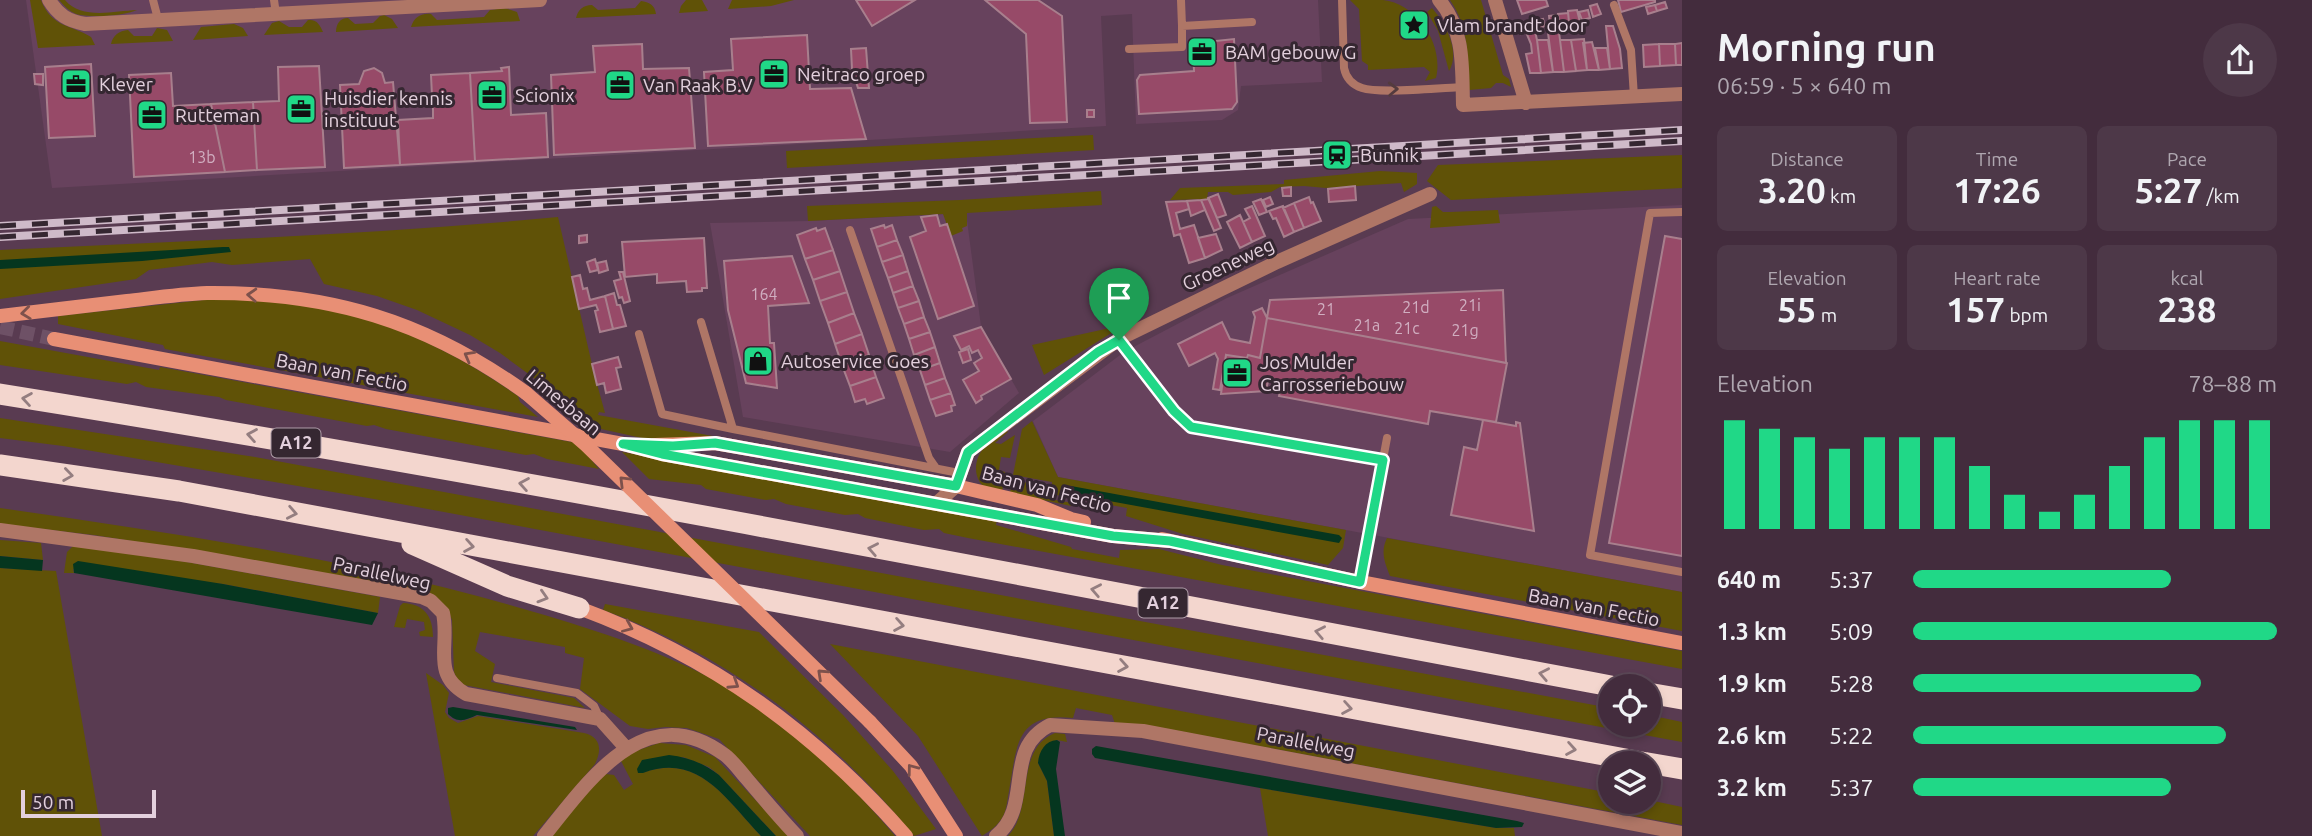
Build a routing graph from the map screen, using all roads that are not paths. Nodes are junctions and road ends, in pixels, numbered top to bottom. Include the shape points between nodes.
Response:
1 (49, 0) edge
2 (153, 0) edge
3 (540, 0) edge
4 (1181, 0) edge
5 (1342, 0) edge
6 (1439, 0) edge
7 (1495, 0) edge
8 (519, 1) edge
9 (435, 2) edge
10 (408, 3) edge
11 (1614, 5) dead end
12 (317, 6) edge
13 (275, 7) edge
14 (158, 19) junction
15 (1252, 22) dead end
16 (1182, 26) junction
17 (1129, 49) dead end
18 (1462, 87) junction
19 (1682, 94) edge
20 (1634, 97) junction
21 (1526, 103) junction
22 (1430, 194) dead end
23 (1682, 212) edge
24 (850, 230) dead end
25 (0, 316) edge
26 (701, 322) dead end
27 (639, 334) dead end
28 (54, 339) tunnel mouth
29 (1119, 340) junction
30 (0, 394) edge
31 (733, 429) junction
32 (1387, 438) dead end
33 (623, 444) junction
34 (1383, 460) junction
35 (0, 466) edge
36 (936, 468) junction
37 (958, 479) junction
38 (937, 503) junction
39 (378, 529) junction
40 (0, 530) edge
41 (1170, 541) junction
42 (1682, 572) edge
43 (1360, 582) junction
44 (579, 608) joint
45 (1682, 643) edge
46 (497, 678) dead end
47 (1598, 684) edge
48 (1661, 695) edge
49 (1682, 699) edge
50 (600, 719) junction
51 (626, 748) junction
52 (1598, 754) edge
53 (1661, 765) edge
54 (1682, 769) edge
55 (1682, 833) edge
56 (544, 836) edge
57 (797, 836) edge
58 (906, 836) edge
59 (956, 836) edge
60 (996, 836) edge

1 - 14 street via 69,21 85,24
2 - 14 lane
3 - 8 street
4 - 16 lane
5 -> 18 lane via 1344,68 1353,83 1372,90
6 - 18 street via 1458,34
7 - 21 street
8 - 9 street
9 - 10 street
10 - 12 street
11 - 20 lane via 1631,50
12 - 13 street
13 - 14 street
15 - 16 lane
16 - 17 lane via 1182,47
18 - 21 street via 1463,105
19 - 20 street
20 - 21 street
22 - 29 street, Groeneweg
23 - 42 lane via 1650,213 1590,555
24 - 36 lane
59 -> 25 main road, Limesbaan, bridge via 911,766 870,722 586,444 495,370 390,319 328,302 286,297 204,293
26 - 31 lane
27 - 31 lane via 662,414
28 - 33 main road, Baan van Fectio
29 - 34 lane via 1191,427
29 - 37 street, Groeneweg via 968,452
47 -> 30 highway, A12 via 220,429
31 - 36 lane
32 - 34 lane
33 - 37 main road, Baan van Fectio via 715,443
33 - 38 main road, Baan van Fectio
34 - 43 lane
35 -> 39 highway via 179,491
36 - 37 lane
37 - 38 street, Groeneweg
37 - 41 main road, Baan van Fectio via 1071,519
38 - 41 main road, Baan van Fectio via 1113,536
39 -> 44 highway via 507,586
39 -> 52 highway
40 - 50 street, Parallelweg via 192,556 422,597 443,613 445,674 453,686 466,694
41 - 43 main road, Baan van Fectio
43 - 45 main road, Baan van Fectio
44 -> 58 main road via 676,649 754,698 853,779
46 - 50 lane via 577,693 594,706
48 - 49 highway
50 - 51 street
51 - 56 street via 590,780
51 - 57 street via 652,737 699,738 727,757
53 - 54 highway
55 - 60 street, Parallelweg via 1143,731 1050,725 1028,742 1013,811

